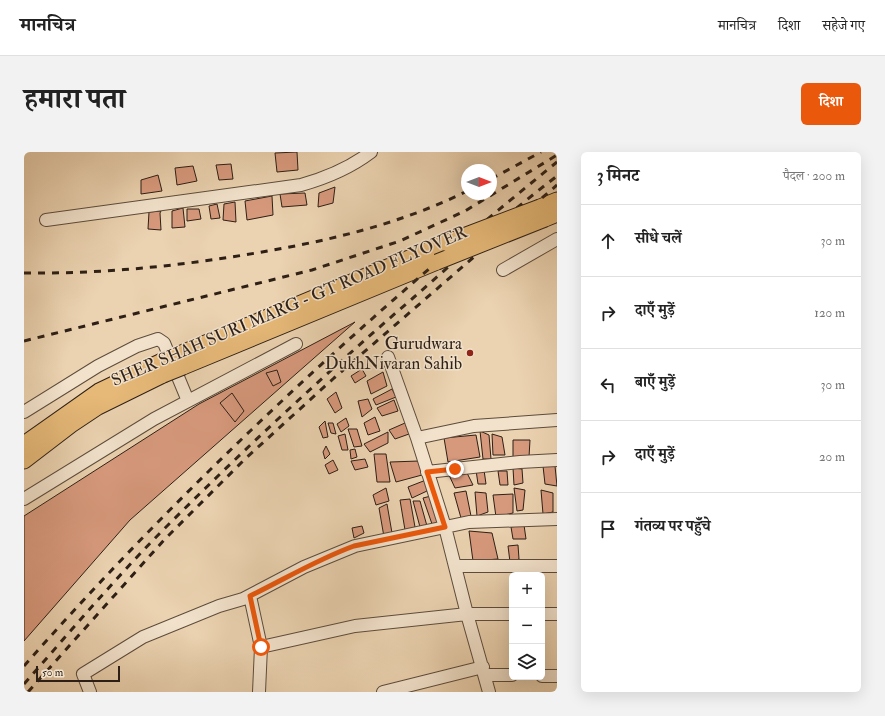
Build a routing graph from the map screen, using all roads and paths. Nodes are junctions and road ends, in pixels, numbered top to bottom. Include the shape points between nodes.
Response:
1 (371, 152) edge
2 (557, 200) edge
3 (557, 214) edge
4 (46, 220) dead end
5 (557, 239) edge
6 (503, 270) dead end
7 (296, 344) dead end
8 (388, 357) dead end
9 (188, 401) junction
10 (24, 412) edge
11 (557, 420) edge
12 (417, 438) junction
13 (24, 444) edge
14 (557, 460) edge
15 (24, 461) edge
16 (427, 472) junction
17 (24, 499) edge
18 (557, 519) edge
19 (445, 527) junction
20 (455, 566) junction
21 (557, 566) edge
22 (250, 596) junction
23 (467, 614) junction
24 (509, 614) edge
25 (545, 614) edge
26 (557, 614) edge
27 (261, 647) junction
28 (484, 671) junction
29 (509, 675) edge
30 (545, 676) edge
31 (557, 676) edge
32 (427, 686) edge
33 (389, 691) edge
34 (90, 692) edge
35 (260, 692) edge
36 (489, 692) edge

1 - 4 street via 328,177 301,186
2 - 13 main road, SHER SHAH SURI MARG - GT ROAD FLYOVER, bridge via 446,243 122,379 76,406
3 - 15 main road, SHER SHAH SURI MARG - GT ROAD FLYOVER, bridge via 164,375 98,407
5 - 6 street
7 - 9 street
8 - 12 street
9 - 10 street via 164,343 158,339 137,346 98,366
9 - 17 street
11 - 12 street via 474,426
12 - 16 street
14 - 16 street
16 - 19 street
18 - 19 street via 469,522
19 - 20 street
19 - 22 street via 354,546 304,567
20 - 21 street
20 - 23 street
22 - 27 street
22 - 34 street via 200,613 136,641 83,674
23 - 24 street
23 - 27 street via 355,626
23 - 28 street
25 - 26 street
27 - 35 street
28 - 29 street
28 - 32 street
28 - 36 street
30 - 31 street
32 - 33 street

